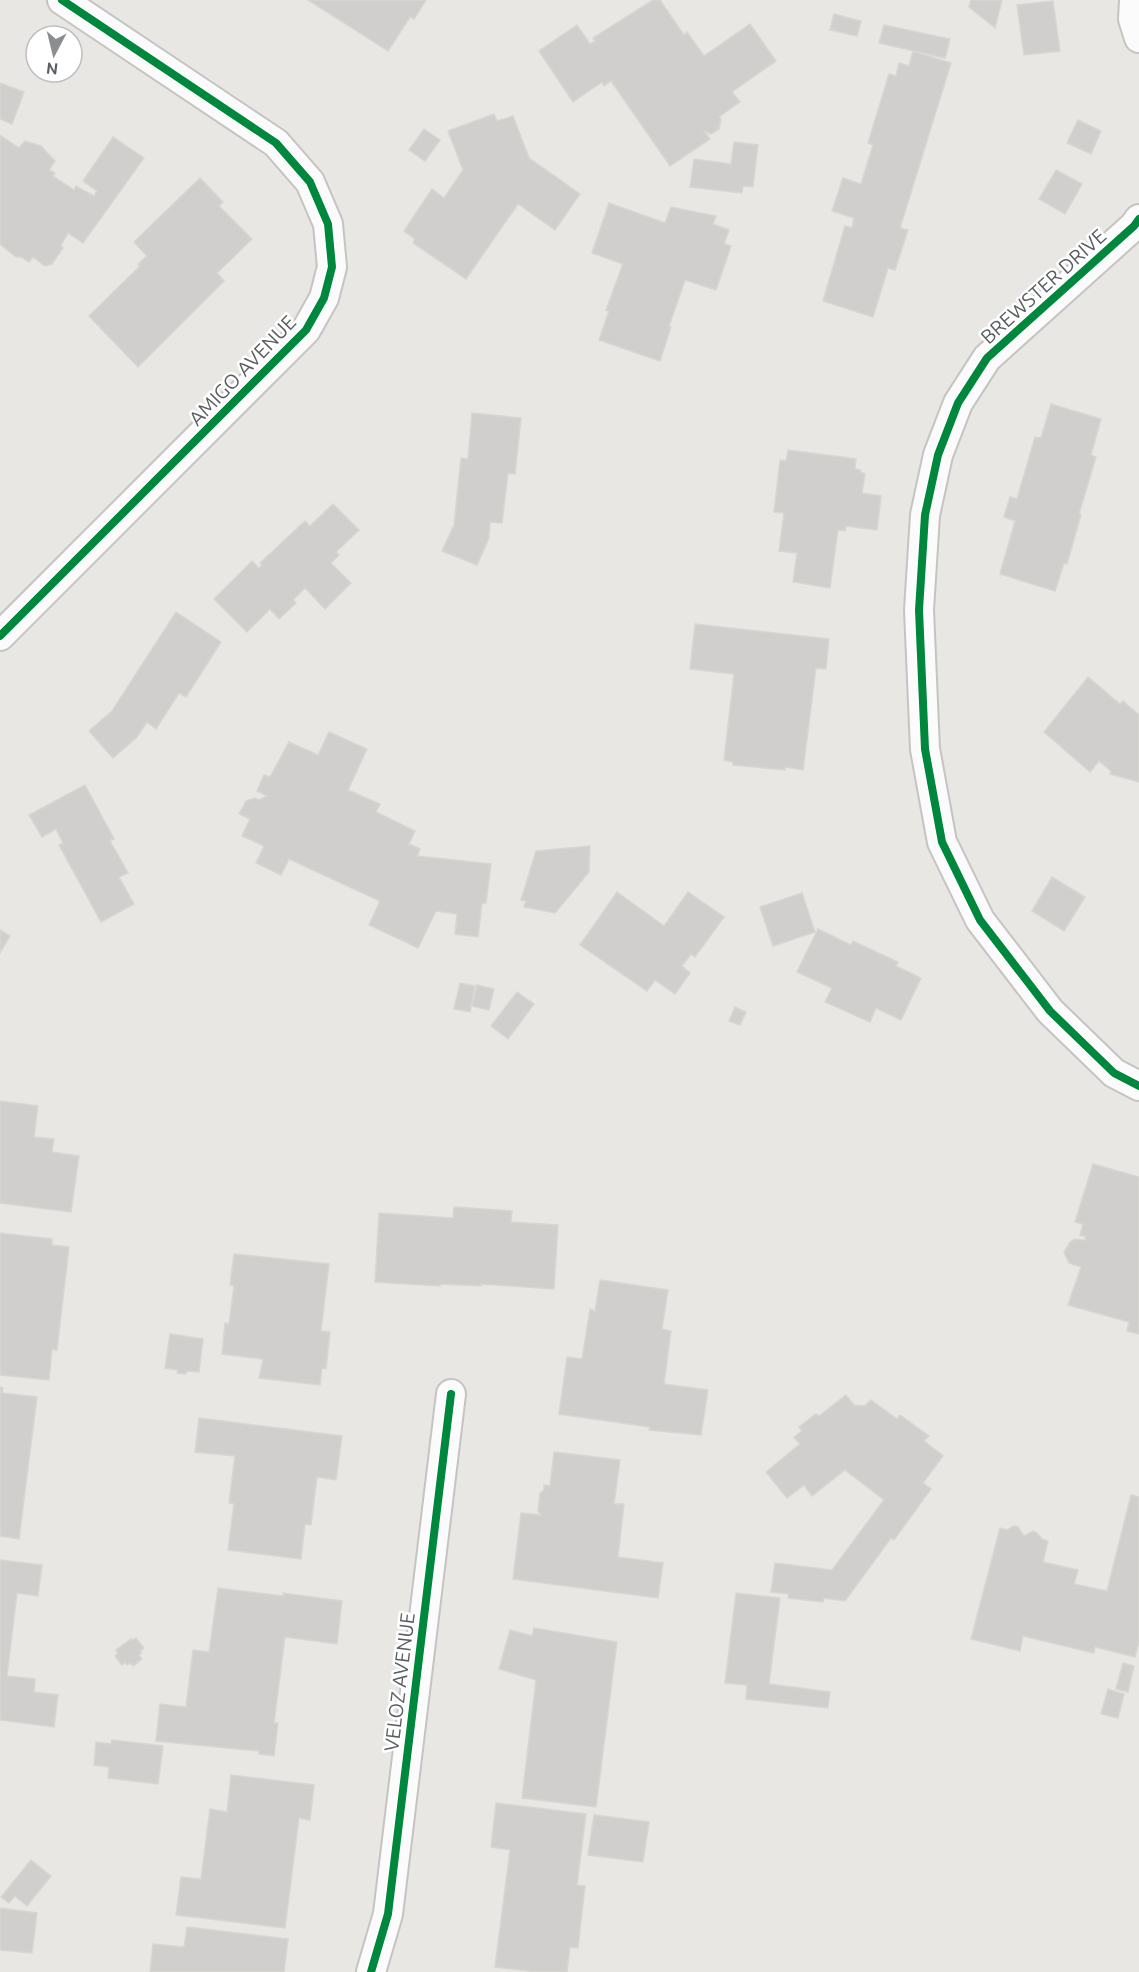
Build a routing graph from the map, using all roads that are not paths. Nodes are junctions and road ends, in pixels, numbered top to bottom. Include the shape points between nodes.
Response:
1 (62, 0) edge
2 (1134, 0) edge
3 (1139, 38) edge
4 (1139, 219) edge
5 (0, 636) edge
6 (1139, 1086) edge
7 (451, 1394) dead end
8 (371, 1972) edge

1 - 5 street, AMIGO AVENUE via 276,143 310,182 328,224 332,267 324,297 306,330
2 - 3 street via 1133,19
4 - 6 street, BREWSTER DRIVE via 987,358 958,403 938,455 925,515 919,610 925,749 942,842 980,920 1050,1011 1114,1073
7 - 8 street, VELOZ AVENUE via 388,1914

